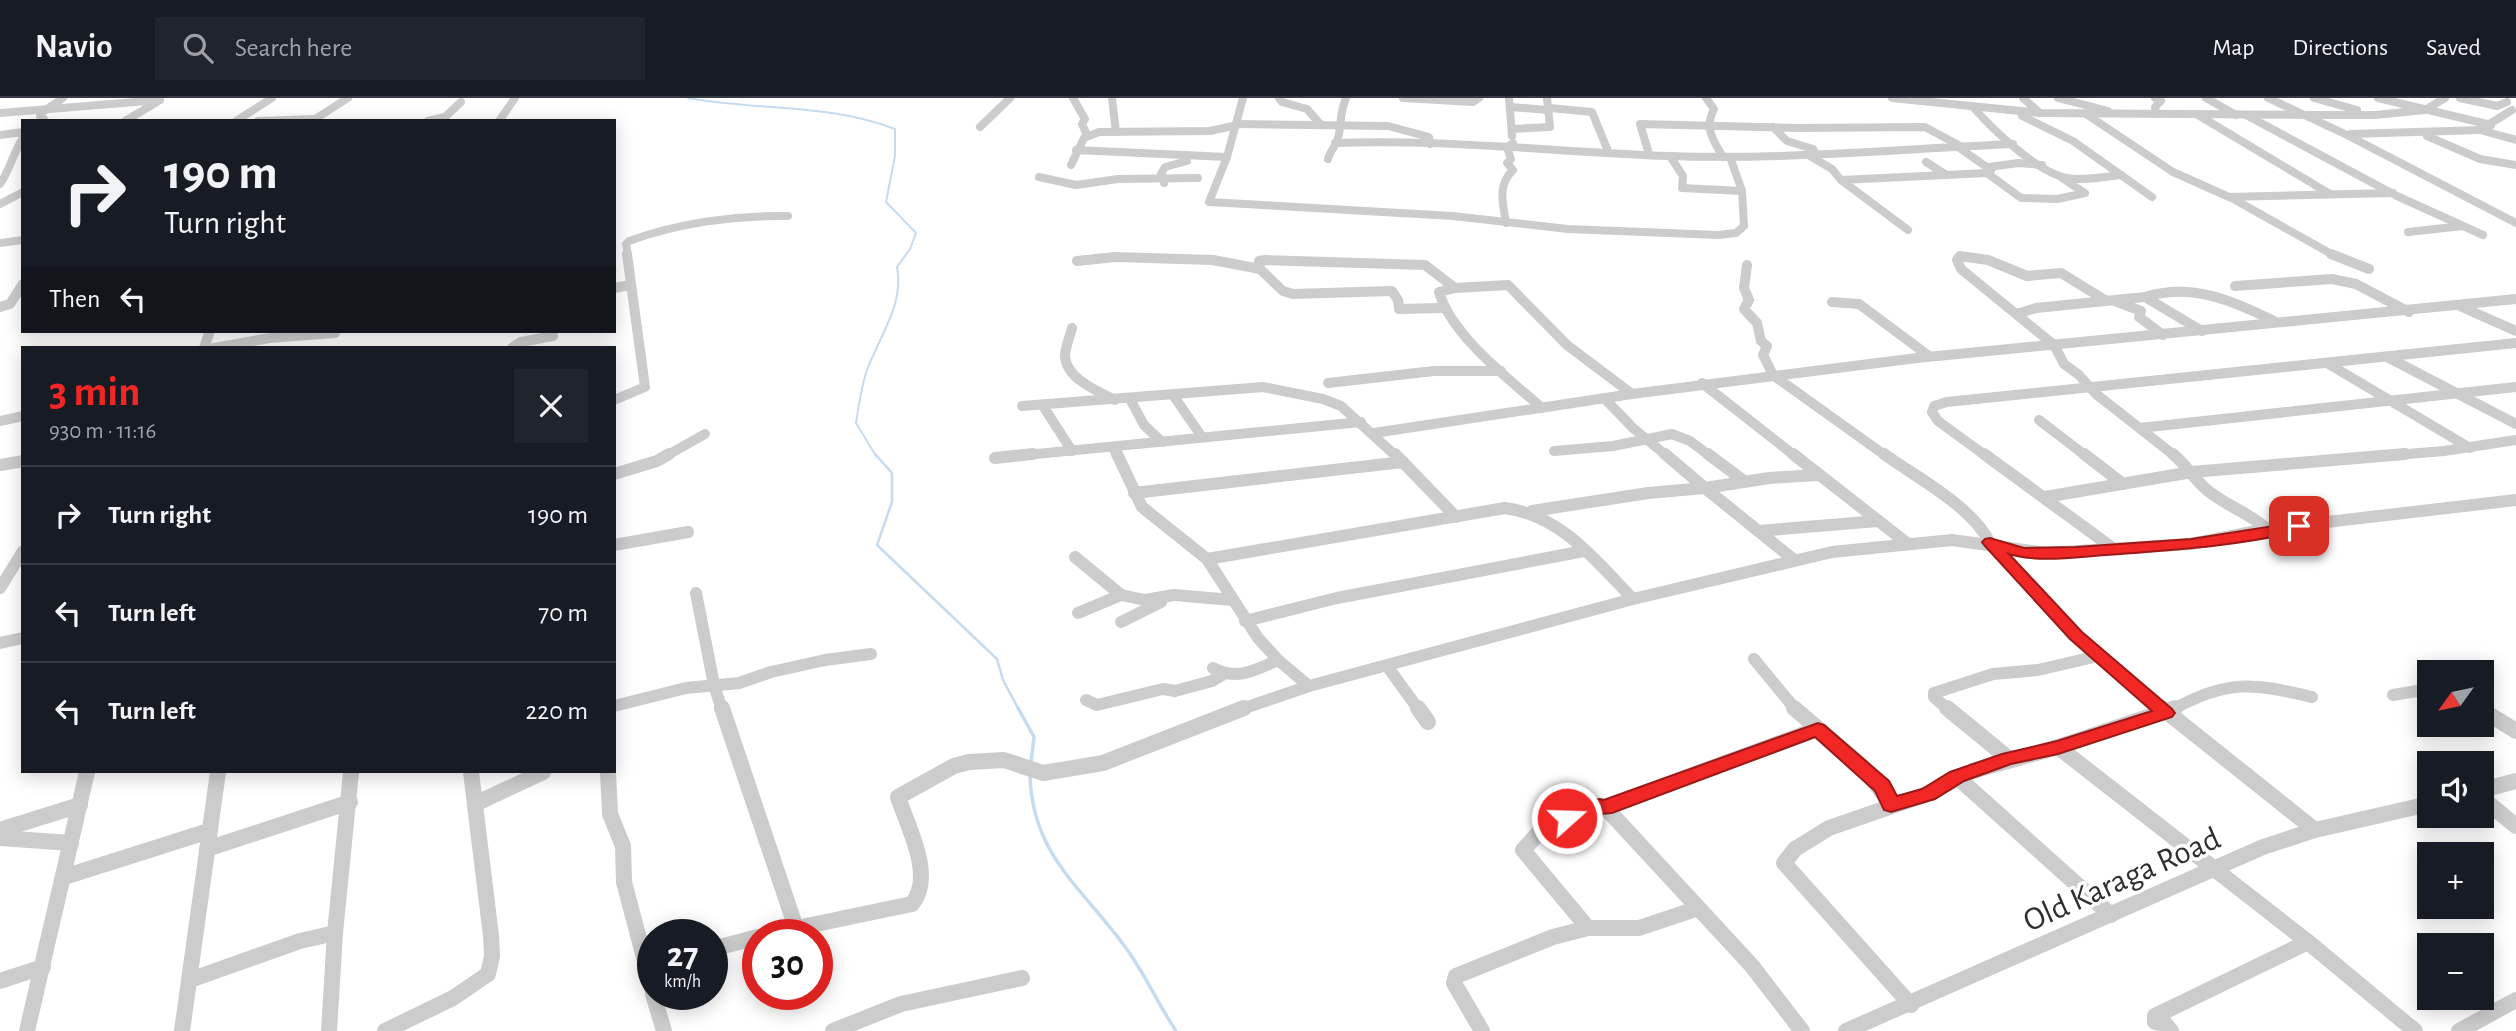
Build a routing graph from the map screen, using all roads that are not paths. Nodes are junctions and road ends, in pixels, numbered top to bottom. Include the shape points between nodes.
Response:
1 (62, 98) edge
2 (272, 98) edge
3 (348, 98) edge
4 (515, 98) edge
5 (1010, 98) edge
6 (1073, 98) edge
7 (1112, 98) edge
8 (1243, 98) edge
9 (1279, 98) edge
10 (1346, 98) edge
11 (1403, 98) edge
12 (1479, 98) edge
13 (1509, 98) edge
14 (1547, 98) edge
15 (1706, 98) edge
16 (1892, 98) edge
17 (2024, 98) edge
18 (2058, 98) edge
19 (2155, 98) edge
20 (2207, 98) edge
21 (2268, 98) edge
22 (2314, 98) edge
23 (2378, 98) edge
24 (2428, 98) edge
25 (2460, 98) edge
26 (2491, 98) edge
27 (162, 99) edge
28 (1446, 99) edge
29 (2443, 99) edge
30 (461, 102) dead end
31 (2507, 102) junction
32 (2476, 104) edge
33 (1510, 107) junction
34 (1973, 107) junction
35 (2515, 108) edge
36 (1549, 109) junction
37 (46, 110) junction
38 (2425, 110) junction
39 (2008, 111) junction
40 (0, 113) edge
41 (2040, 113) junction
42 (2086, 114) junction
43 (2113, 114) junction
44 (2156, 114) junction
45 (2299, 114) junction
46 (2198, 115) junction
47 (2236, 115) junction
48 (2246, 115) junction
49 (2375, 115) junction
50 (2457, 116) junction
51 (2503, 117) junction
52 (44, 119) edge
53 (128, 119) edge
54 (239, 119) edge
55 (315, 119) edge
56 (436, 119) edge
57 (500, 119) edge
58 (1237, 125) junction
59 (1321, 125) junction
60 (2490, 125) junction
61 (1338, 126) junction
62 (1709, 126) junction
63 (980, 127) dead end
64 (1773, 127) junction
65 (1512, 129) junction
66 (2480, 130) junction
67 (2470, 131) junction
68 (21, 132) edge
69 (1116, 132) junction
70 (2516, 132) edge
71 (2420, 133) junction
72 (0, 135) edge
73 (1087, 135) junction
74 (2347, 135) junction
75 (21, 140) edge
76 (2516, 140) edge
77 (1335, 143) junction
78 (2012, 144) junction
79 (1430, 145) junction
80 (1510, 145) junction
81 (1960, 147) junction
82 (2516, 148) edge
83 (1076, 150) junction
84 (9, 152) junction
85 (21, 152) edge
86 (1608, 152) junction
87 (1649, 154) junction
88 (1812, 155) junction
89 (1670, 156) junction
90 (1212, 157) junction
91 (1227, 157) junction
92 (1727, 157) junction
93 (1328, 159) dead end
94 (1926, 162) dead end
95 (1071, 165) dead end
96 (2042, 165) junction
97 (2516, 165) edge
98 (4, 168) edge
99 (1988, 170) junction
100 (1946, 174) junction
101 (2121, 175) junction
102 (1039, 177) dead end
103 (1198, 178) dead end
104 (2062, 178) junction
105 (1163, 180) junction
106 (1841, 180) junction
107 (0, 184) edge
108 (1742, 191) junction
109 (21, 193) edge
110 (2393, 193) junction
111 (2330, 194) junction
112 (2014, 196) junction
113 (2152, 197) dead end
114 (2230, 197) junction
115 (2001, 199) dead end
116 (0, 204) edge
117 (788, 216) dead end
118 (1506, 223) junction
119 (2516, 223) edge
120 (2463, 226) junction
121 (1908, 230) dead end
122 (2408, 232) dead end
123 (2483, 235) dead end
124 (21, 240) edge
125 (0, 243) edge
126 (1077, 261) dead end
127 (1747, 265) dead end
128 (1260, 269) junction
129 (2369, 269) dead end
130 (631, 285) junction
131 (2235, 286) dead end
132 (21, 287) edge
133 (616, 288) edge
134 (1455, 288) junction
135 (2145, 297) junction
136 (2107, 299) junction
137 (2516, 299) edge
138 (1832, 302) dead end
139 (2459, 306) junction
140 (0, 307) edge
141 (1442, 308) junction
142 (2409, 312) junction
143 (2016, 314) junction
144 (2276, 323) junction
145 (1072, 328) dead end
146 (2202, 331) junction
147 (2516, 331) edge
148 (324, 333) edge
149 (335, 333) edge
150 (2163, 335) junction
151 (553, 336) dead end
152 (2516, 343) edge
153 (329, 345) dead end
154 (2054, 345) junction
155 (225, 346) edge
156 (515, 346) edge
157 (1928, 356) junction
158 (2388, 357) junction
159 (2327, 363) junction
160 (1501, 371) junction
161 (1773, 375) junction
162 (1328, 383) dead end
163 (1702, 383) junction
164 (2089, 386) junction
165 (2516, 387) edge
166 (1632, 394) junction
167 (2459, 394) junction
168 (1173, 395) junction
169 (1604, 398) junction
170 (616, 399) edge
171 (1129, 399) junction
172 (1115, 400) junction
173 (2391, 400) junction
174 (1021, 406) dead end
175 (1043, 407) junction
176 (1542, 408) junction
177 (21, 416) edge
178 (2039, 420) dead end
179 (0, 421) edge
180 (1361, 422) junction
181 (2516, 424) edge
182 (2140, 428) junction
183 (1374, 433) junction
184 (705, 434) dead end
185 (1202, 438) junction
186 (1647, 438) junction
187 (2516, 440) edge
188 (1161, 442) junction
189 (1113, 447) junction
190 (2470, 448) junction
191 (1072, 451) junction
192 (1554, 451) dead end
193 (995, 458) dead end
194 (21, 461) edge
195 (1403, 462) junction
196 (0, 465) edge
197 (2192, 472) junction
198 (616, 473) edge
199 (1817, 475) junction
200 (1744, 481) junction
201 (2123, 484) junction
202 (1704, 488) junction
203 (1134, 493) junction
204 (2045, 497) junction
205 (2516, 500) edge
206 (1532, 511) junction
207 (1456, 517) junction
208 (1878, 520) junction
209 (2267, 530) junction
210 (1758, 531) junction
211 (688, 532) dead end
212 (1990, 542) junction
213 (1908, 544) junction
214 (616, 545) edge
215 (2114, 549) junction
216 (1584, 551) junction
217 (21, 554) edge
218 (1074, 557) dead end
219 (1207, 559) junction
220 (1793, 559) junction
221 (0, 588) edge
222 (696, 593) dead end
223 (1121, 595) junction
224 (1174, 595) junction
225 (1633, 599) junction
226 (1232, 600) junction
227 (1078, 613) dead end
228 (1245, 621) junction
229 (1121, 622) dead end
230 (21, 638) edge
231 (0, 643) edge
232 (871, 654) dead end
233 (2098, 656) junction
234 (1754, 659) dead end
235 (1278, 660) junction
236 (1387, 666) junction
237 (714, 685) junction
238 (1309, 686) junction
239 (2417, 691) edge
240 (2393, 695) dead end
241 (2312, 697) dead end
242 (1086, 700) dead end
243 (616, 705) edge
244 (2166, 713) junction
245 (2494, 717) edge
246 (1428, 722) dead end
247 (1818, 729) junction
248 (2516, 731) edge
249 (2058, 747) junction
250 (2008, 758) junction
251 (87, 773) edge
252 (218, 773) edge
253 (351, 773) edge
254 (471, 773) edge
255 (541, 773) edge
256 (608, 773) edge
257 (1957, 776) junction
258 (2516, 781) edge
259 (2494, 787) edge
260 (350, 802) junction
261 (475, 804) junction
262 (1891, 804) junction
263 (80, 805) junction
264 (1605, 807) junction
265 (2417, 807) edge
266 (2494, 807) edge
267 (2516, 826) edge
268 (0, 830) edge
269 (2315, 830) junction
270 (209, 831) junction
271 (0, 838) edge
272 (71, 843) junction
273 (207, 849) junction
274 (2215, 868) junction
275 (64, 877) junction
276 (1696, 909) junction
277 (2110, 915) junction
278 (793, 919) edge
279 (833, 920) edge
280 (637, 923) edge
281 (1588, 928) junction
282 (335, 933) junction
283 (2308, 942) junction
284 (43, 967) junction
285 (1022, 978) dead end
286 (190, 980) junction
287 (0, 981) edge
288 (2516, 1000) edge
289 (1911, 1004) junction
290 (658, 1010) edge
291 (27, 1031) edge
292 (182, 1031) edge
293 (329, 1031) edge
294 (385, 1031) edge
295 (664, 1031) edge
296 (833, 1031) edge
297 (1482, 1031) edge
298 (1802, 1031) edge
299 (1846, 1031) edge
300 (2171, 1031) edge
301 (2415, 1031) edge
302 (2459, 1031) edge

1 - 37 street
2 - 54 street
3 - 55 street
4 - 57 street
5 - 63 street
6 - 73 street via 1085,119 1082,124
7 - 69 street
8 - 58 street
9 - 59 street via 1307,109
10 - 61 street
11 - 28 street
12 - 28 street via 1473,102
13 - 33 street
14 - 36 street
15 - 62 street via 1714,109
16 - 34 street
17 - 41 street
18 - 43 street
19 - 44 street via 2161,101
20 - 47 street
21 - 45 street
22 - 49 street
23 - 38 street
24 - 29 street
25 - 32 street
26 - 31 street
27 - 37 street
27 - 53 street
29 - 32 street
29 - 38 street
30 - 56 street
31 - 32 street via 2500,106
31 - 35 street
32 - 50 street
32 - 51 street
33 - 36 street
33 - 65 street
34 - 39 street
34 - 78 street
35 - 51 street
36 - 65 street via 1550,127
36 - 86 street via 1592,112
37 - 40 street
37 - 52 street via 40,116
38 - 49 street
38 - 50 street
39 - 41 street
39 - 101 street via 2042,124
41 - 42 street
42 - 43 street
42 - 114 street via 2169,168
43 - 44 street
44 - 46 street
45 - 48 street
45 - 49 street
45 - 74 street
46 - 47 street
46 - 111 street
47 - 48 street
48 - 110 street
50 - 60 street
51 - 60 street
58 - 59 street
58 - 69 street via 1210,131
58 - 91 street
59 - 61 street
60 - 66 street
60 - 70 street
61 - 77 street
61 - 79 street via 1424,133
62 - 64 street
62 - 87 street via 1639,125
62 - 92 street via 1709,133
64 - 81 street via 1925,127
64 - 88 street via 1787,141 1813,149
65 - 80 street
66 - 67 street
66 - 76 street
67 - 71 street
67 - 82 street
68 - 72 street
69 - 73 street
71 - 74 street
71 - 97 street via 2480,159
73 - 83 street
74 - 119 street
75 - 84 street
77 - 79 street
77 - 93 street
78 - 81 street
78 - 96 street
79 - 80 street
80 - 86 street
80 - 118 street via 1507,163 1513,170 1502,185
81 - 88 street
81 - 99 street
83 - 90 street
83 - 95 street
84 - 85 street
84 - 98 street
86 - 87 street
87 - 89 street
88 - 92 street
88 - 106 street
89 - 92 street
89 - 108 street via 1683,176 1682,188
90 - 91 street
90 - 105 street via 1165,167
91 - 118 street via 1209,202
92 - 108 street
94 - 100 street
96 - 99 street via 2018,163
96 - 104 street
98 - 107 street
99 - 100 street
99 - 112 street
100 - 106 street
101 - 104 street
101 - 113 street
102 - 105 street via 1076,185 1118,179
103 - 105 street
104 - 112 street via 2085,193 2037,200
106 - 121 street
108 - 118 street via 1744,226 1736,233
109 - 116 street
110 - 111 street
110 - 120 street
111 - 114 street
112 - 115 street
114 - 129 street via 2334,256
117 - 130 street via 770,214 634,238 626,244
120 - 122 street
120 - 123 street
124 - 125 street
126 - 128 street via 1181,258
127 - 161 street via 1744,288 1749,300 1744,309 1767,346 1763,355
128 - 134 street via 1259,261 1265,260 1425,265
128 - 141 street via 1287,293 1392,291 1399,309
130 - 133 street
130 - 170 street via 645,387
131 - 142 street via 2332,279 2357,284
132 - 140 street via 10,304
134 - 141 street via 1439,292
134 - 166 street via 1508,285 1577,353
135 - 136 street
135 - 144 street via 2165,292 2202,293
135 - 146 street
136 - 143 street
136 - 143 street via 2061,273 2027,276 1988,260 1960,256 1961,270
136 - 150 street via 2141,311 2139,317
137 - 139 street
138 - 157 street via 1859,304
139 - 142 street
139 - 147 street
141 - 160 street
142 - 144 street
143 - 154 street
144 - 146 street
145 - 172 street via 1065,357 1069,367
146 - 150 street
148 - 155 street
149 - 153 street
150 - 154 street
151 - 156 street
152 - 158 street
154 - 157 street
154 - 164 street via 2064,364
157 - 161 street
158 - 159 street
158 - 167 street
159 - 164 street
159 - 173 street
160 - 162 street via 1434,371
160 - 176 street
161 - 163 street
161 - 212 street via 1936,489 1969,515
163 - 166 street
163 - 199 street
164 - 182 street
164 - 204 street via 1934,405 1932,412 1938,421
165 - 167 street
166 - 169 street
167 - 173 street
167 - 181 street
168 - 171 street
168 - 180 street via 1263,387 1323,399
168 - 185 street
169 - 176 street
169 - 186 street
171 - 172 street
171 - 188 street
172 - 175 street
173 - 182 street
173 - 190 street
174 - 175 street
175 - 191 street
176 - 183 street
177 - 179 street
178 - 201 street
180 - 183 street
180 - 185 street
182 - 197 street
183 - 195 street
184 - 198 street via 657,461
185 - 188 street
186 - 192 street
186 - 200 street via 1679,435
186 - 202 street
187 - 190 street
188 - 189 street
189 - 191 street
189 - 203 street
190 - 197 street
191 - 193 street
194 - 196 street
195 - 203 street
195 - 207 street
197 - 201 street
197 - 209 street via 2214,495
199 - 200 street
199 - 208 street
200 - 202 street
201 - 204 street
202 - 206 street
202 - 210 street
203 - 219 street via 1148,514
204 - 215 street
205 - 209 street
206 - 207 street via 1505,508
206 - 216 street via 1561,528
207 - 219 street
208 - 210 street
208 - 213 street
209 - 215 street via 2191,544
210 - 220 street
211 - 214 street
212 - 213 street
212 - 215 street via 2022,553
212 - 233 street
213 - 220 street
216 - 225 street
216 - 228 street via 1337,598
217 - 221 street
218 - 223 street
219 - 226 street
220 - 225 street
222 - 237 street
223 - 224 street via 1145,600
223 - 227 street
224 - 226 street
224 - 229 street
225 - 236 street
226 - 228 street
228 - 235 street
230 - 231 street
232 - 237 street
233 - 244 street
233 - 250 street via 2038,670 1993,674 1934,693
234 - 247 street via 1767,679
235 - 238 street
235 - 242 street via 1242,675 1217,671 1212,681 1175,691 1163,689 1097,705
236 - 238 street
236 - 246 street
237 - 243 street
237 - 278 street
238 - 279 street via 1200,723 1103,763 1043,774 1004,760 954,766 898,797 923,874 921,893 912,904
239 - 240 street
241 - 244 street via 2238,685 2200,694
244 - 249 street
244 - 269 street
245 - 248 street
247 - 262 street via 1882,786
247 - 264 street
249 - 250 street
249 - 274 street
250 - 257 street
251 - 263 street
252 - 270 street
253 - 260 street
254 - 261 street
255 - 261 street
256 - 280 street via 610,814 623,846 624,882
257 - 262 street via 1928,794
257 - 277 street
258 - 259 street
260 - 273 street
260 - 282 street
261 - 294 street via 491,936 488,974 453,998
262 - 289 street via 1808,841 1784,863
263 - 268 street
263 - 272 street
264 - 276 street
264 - 281 street via 1545,826 1523,850
265 - 269 street, Old Karaga Road
266 - 267 street
269 - 274 street, Old Karaga Road
270 - 273 street
270 - 275 street
271 - 272 street
272 - 275 street
273 - 286 street
274 - 277 street, Old Karaga Road
274 - 283 street
275 - 284 street
276 - 281 street via 1639,928
276 - 298 street via 1752,966
277 - 289 street, Old Karaga Road
281 - 297 street via 1553,937 1457,976 1454,983
282 - 286 street
282 - 293 street
283 - 300 street via 2155,1016 2155,1022
283 - 301 street
284 - 287 street
284 - 291 street
285 - 296 street via 891,1006
286 - 292 street
288 - 302 street
289 - 299 street, Old Karaga Road
290 - 295 street

